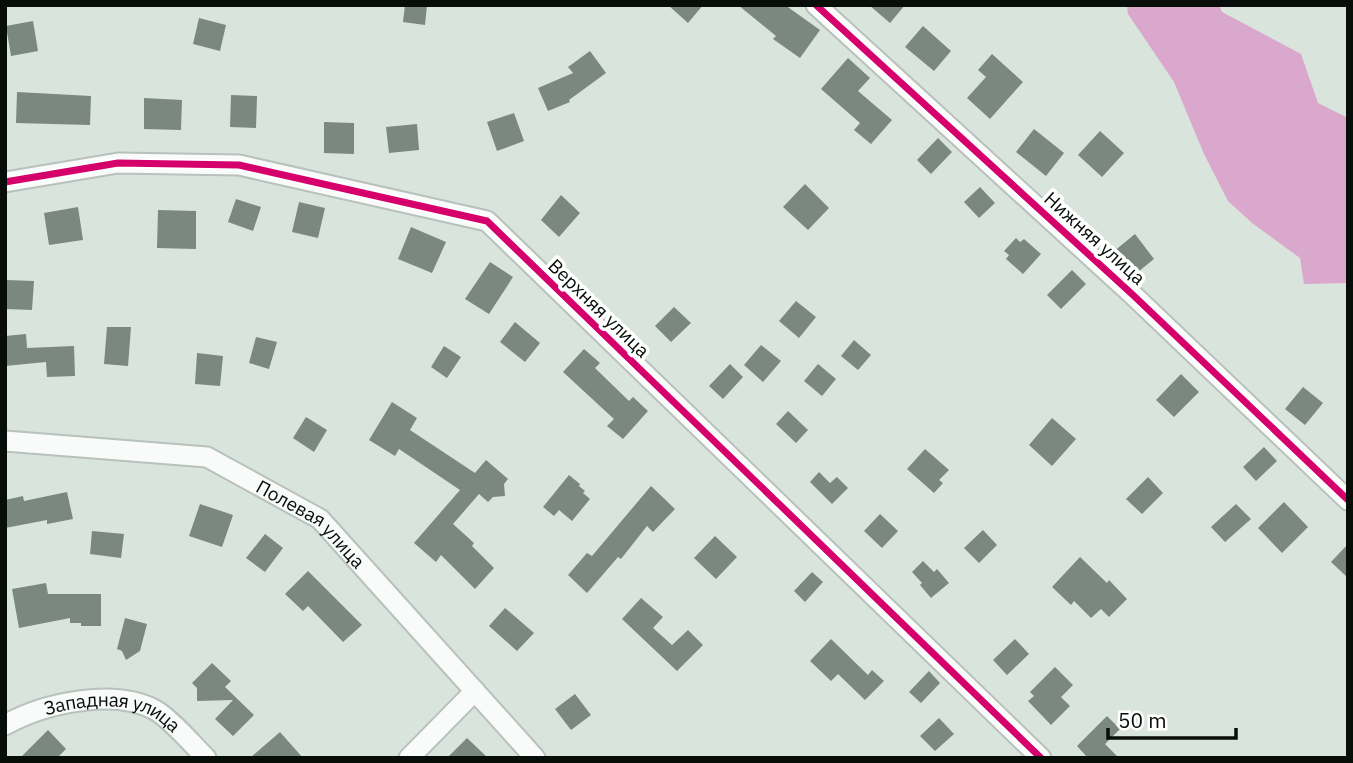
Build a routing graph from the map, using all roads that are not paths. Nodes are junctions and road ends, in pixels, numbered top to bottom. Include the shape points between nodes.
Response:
1 (816, 5) edge
2 (5, 182) edge
3 (5, 441) edge
4 (1348, 500) edge
5 (475, 691) junction
6 (5, 725) edge
7 (206, 758) edge
8 (410, 758) edge
9 (535, 758) edge
10 (1041, 758) edge

1 - 4 street, Нижняя улица via 1133,295
2 - 10 street, Верхняя улица via 118,163 239,165 487,221
3 - 5 street, Полевая улица via 207,457 320,519
5 - 8 street
5 - 9 street, Полевая улица
6 - 7 street, Западная улица via 75,700 120,699 156,710

